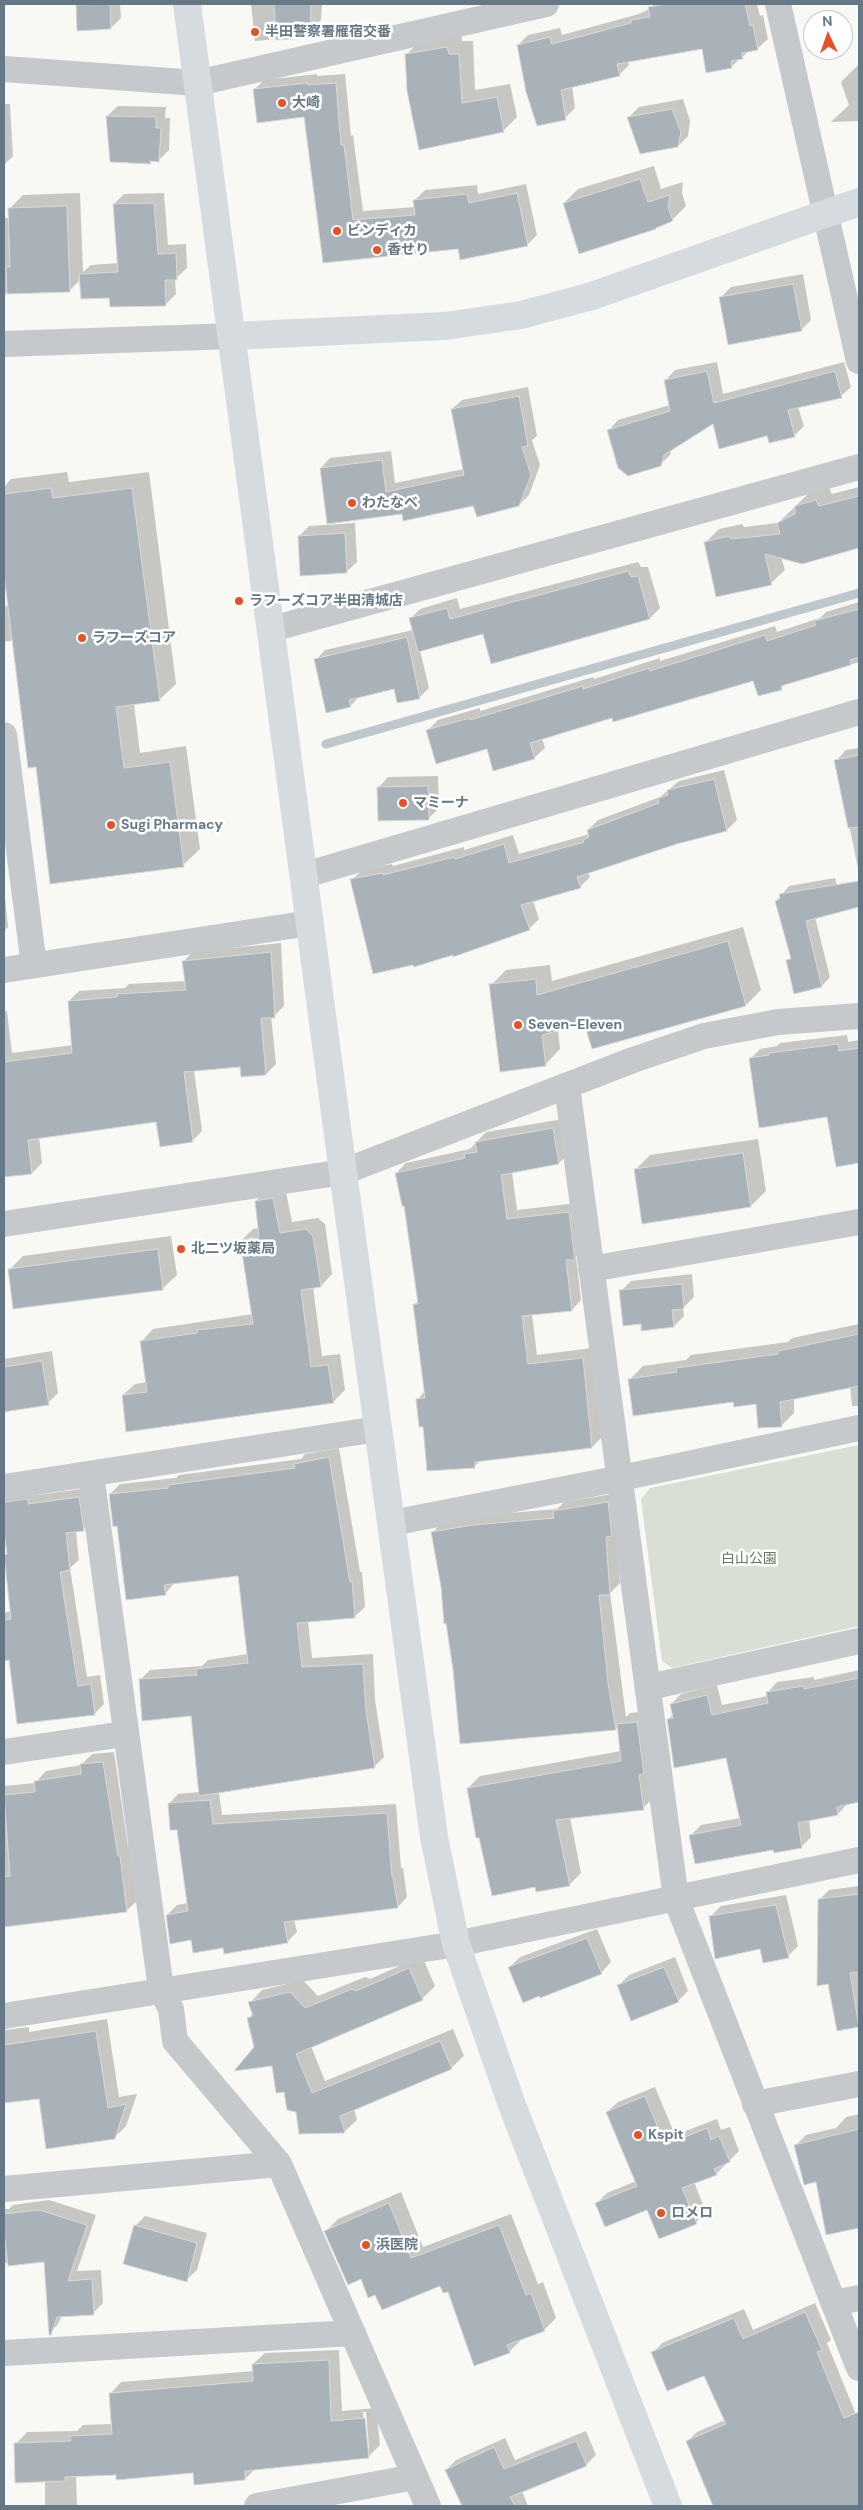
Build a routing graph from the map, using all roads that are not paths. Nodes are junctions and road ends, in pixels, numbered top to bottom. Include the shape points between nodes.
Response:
1 (187, 4) edge
2 (546, 4) edge
3 (778, 4) edge
4 (4, 69) edge
5 (197, 83) junction
6 (859, 202) edge
7 (827, 214) junction
8 (233, 336) junction
9 (4, 344) edge
10 (859, 360) edge
11 (859, 467) edge
12 (272, 629) junction
13 (859, 712) edge
14 (4, 735) edge
15 (305, 875) junction
16 (310, 923) junction
17 (34, 965) junction
18 (4, 970) edge
19 (859, 1016) edge
20 (567, 1086) junction
21 (343, 1172) junction
22 (859, 1222) edge
23 (4, 1224) edge
24 (591, 1269) junction
25 (859, 1428) edge
26 (378, 1429) junction
27 (91, 1474) junction
28 (621, 1478) junction
29 (4, 1487) edge
30 (392, 1523) junction
31 (859, 1641) edge
32 (649, 1687) junction
33 (124, 1734) junction
34 (4, 1752) edge
35 (859, 1860) edge
36 (676, 1899) junction
37 (456, 1944) junction
38 (160, 1990) junction
39 (4, 2016) edge
40 (859, 2084) edge
41 (755, 2104) junction
42 (280, 2164) junction
43 (4, 2189) edge
44 (859, 2298) edge
45 (834, 2303) junction
46 (353, 2333) junction
47 (4, 2353) edge
48 (859, 2368) edge
49 (415, 2477) junction
50 (256, 2506) edge
51 (428, 2506) edge
52 (668, 2506) edge

1 - 5 street
2 - 5 street
3 - 7 street
4 - 5 street
5 - 8 street
6 - 7 street
7 - 8 street via 592,296 521,315 444,326
7 - 10 street
8 - 9 street
8 - 12 street
11 - 12 street
12 - 15 street
13 - 15 street
14 - 17 street
15 - 16 street
16 - 17 street
16 - 21 street
17 - 18 street
19 - 20 street via 778,1022 704,1036
20 - 21 street
20 - 24 street
21 - 23 street
21 - 26 street
22 - 24 street
24 - 28 street
25 - 28 street
26 - 27 street
26 - 30 street
27 - 29 street
27 - 33 street
28 - 30 street
28 - 32 street
30 - 37 street via 434,1837
31 - 32 street
32 - 36 street
33 - 34 street
33 - 38 street
35 - 36 street
36 - 37 street
36 - 41 street
37 - 38 street
37 - 52 street via 512,2105
38 - 39 street
38 - 42 street via 171,2009 176,2041
40 - 41 street
41 - 45 street
42 - 43 street
42 - 46 street
44 - 45 street
45 - 48 street
46 - 47 street
46 - 49 street
49 - 50 street
49 - 51 street

